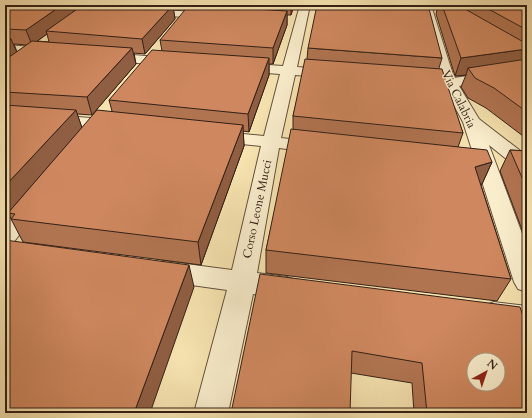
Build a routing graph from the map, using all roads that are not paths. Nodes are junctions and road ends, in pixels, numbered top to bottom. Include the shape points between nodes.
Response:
1 (5, 5) edge
2 (93, 7) edge
3 (427, 8) edge
4 (191, 10) edge
5 (120, 11) edge
6 (135, 12) edge
7 (300, 15) edge
8 (225, 17) edge
9 (78, 19) edge
10 (48, 42) edge
11 (5, 49) edge
12 (36, 51) junction
13 (66, 54) edge
14 (96, 56) edge
15 (24, 60) edge
16 (149, 60) junction
17 (188, 63) edge
18 (226, 66) edge
19 (288, 71) junction
20 (527, 71) edge
21 (349, 75) edge
22 (135, 77) edge
23 (403, 80) edge
24 (449, 83) junction
25 (112, 106) edge
26 (5, 116) edge
27 (472, 122) junction
28 (98, 124) junction
29 (129, 127) edge
30 (200, 135) edge
31 (83, 142) edge
32 (271, 142) junction
33 (333, 149) edge
34 (527, 166) edge
35 (44, 189) edge
36 (10, 246) edge
37 (140, 268) edge
38 (242, 282) junction
39 (527, 282) edge
40 (314, 291) edge
41 (472, 311) edge
42 (527, 318) edge
43 (211, 413) edge

1 - 2 street
2 - 5 street
2 - 9 street
3 - 24 street, Via Calabria
4 - 6 street
4 - 8 street
4 - 16 street
7 - 19 street, Corso Leone Mucci
10 - 12 street
11 - 12 street
12 - 13 street
12 - 15 street
14 - 16 street
16 - 17 street
16 - 22 street
18 - 19 street
19 - 21 street
19 - 32 street, Corso Leone Mucci
20 - 24 street
23 - 24 street
24 - 27 street, Via Calabria
25 - 28 street
26 - 28 street
27 - 34 street
27 - 39 street, Via Calabria via 479,164
28 - 29 street
28 - 31 street
30 - 32 street
32 - 33 street
32 - 38 street, Corso Leone Mucci
35 - 36 street
37 - 38 street
38 - 40 street
38 - 43 street, Corso Leone Mucci
41 - 42 street

